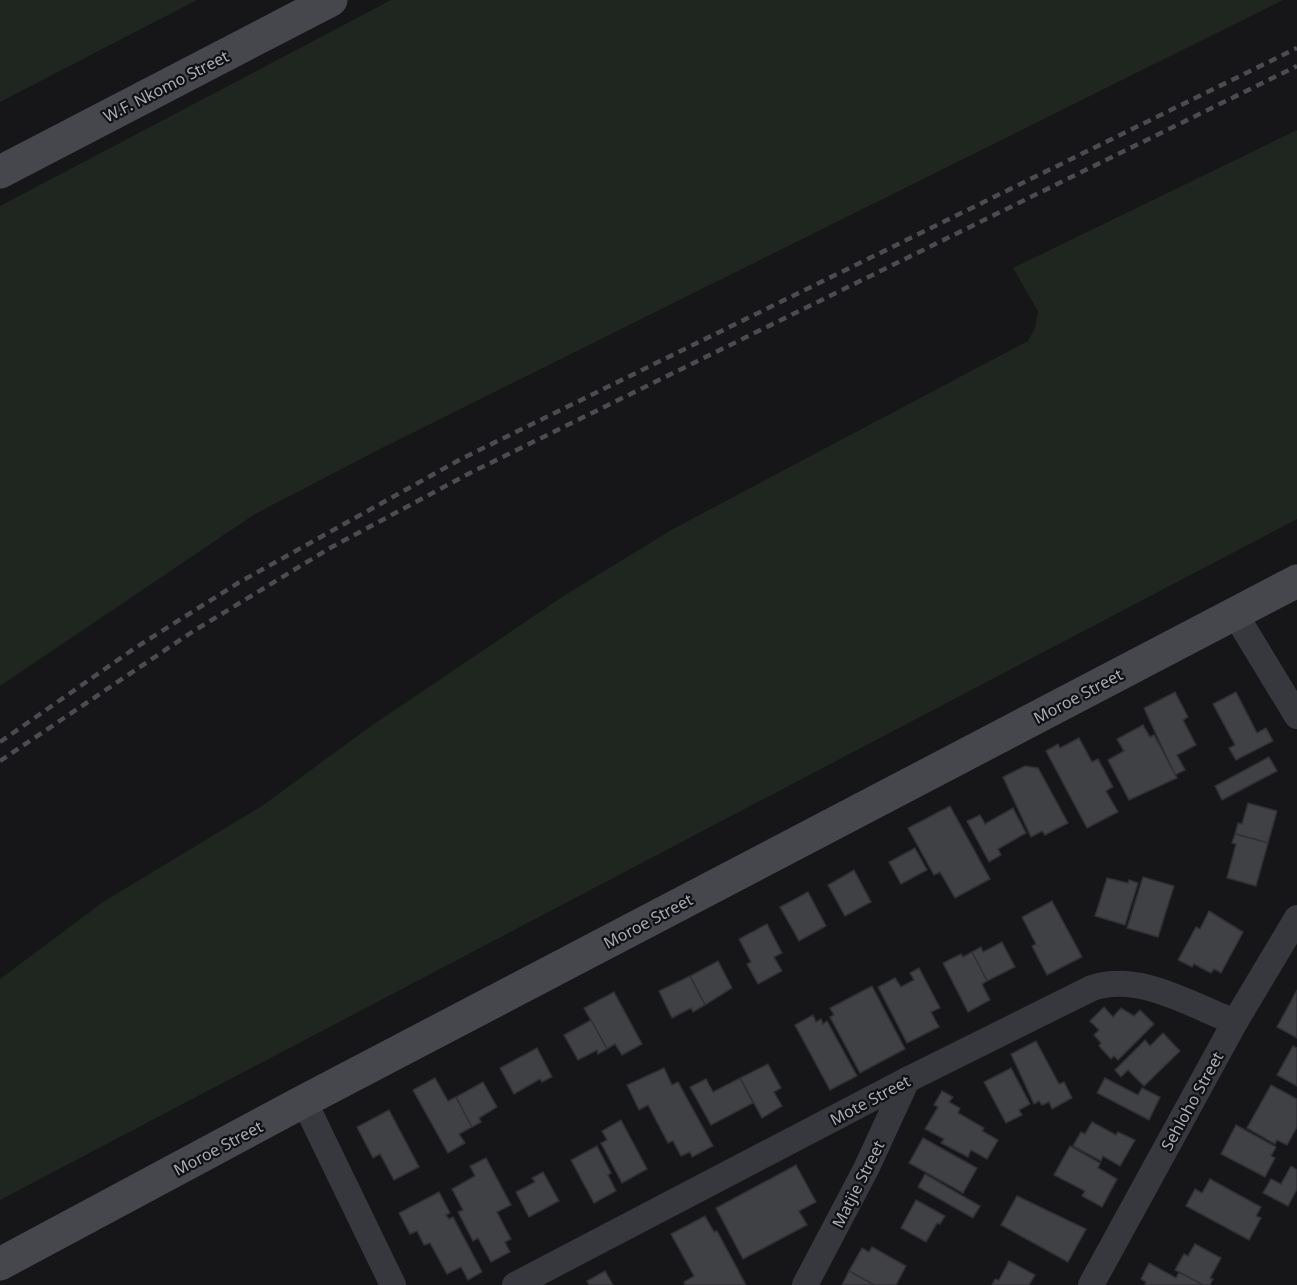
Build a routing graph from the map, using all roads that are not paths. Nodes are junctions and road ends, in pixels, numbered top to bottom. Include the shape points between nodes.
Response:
1 (332, 0) edge
2 (0, 172) edge
3 (1297, 581) edge
4 (1235, 614) junction
5 (1297, 716) edge
6 (1297, 918) edge
7 (1235, 1022) junction
8 (907, 1080) junction
9 (304, 1101) junction
10 (0, 1264) edge
11 (393, 1285) edge
12 (515, 1285) edge
13 (805, 1285) edge
14 (1090, 1285) edge

1 - 2 street, W.F. Nkomo Street
3 - 4 street, Moroe Street
4 - 5 street
4 - 9 street, Moroe Street
6 - 7 street, Sehloho Street
7 - 8 street, Mote Street via 1145,987 1109,982
7 - 14 street, Sehloho Street
8 - 12 street, Mote Street
8 - 13 street, Matjie Street
9 - 10 street, Moroe Street
9 - 11 street

